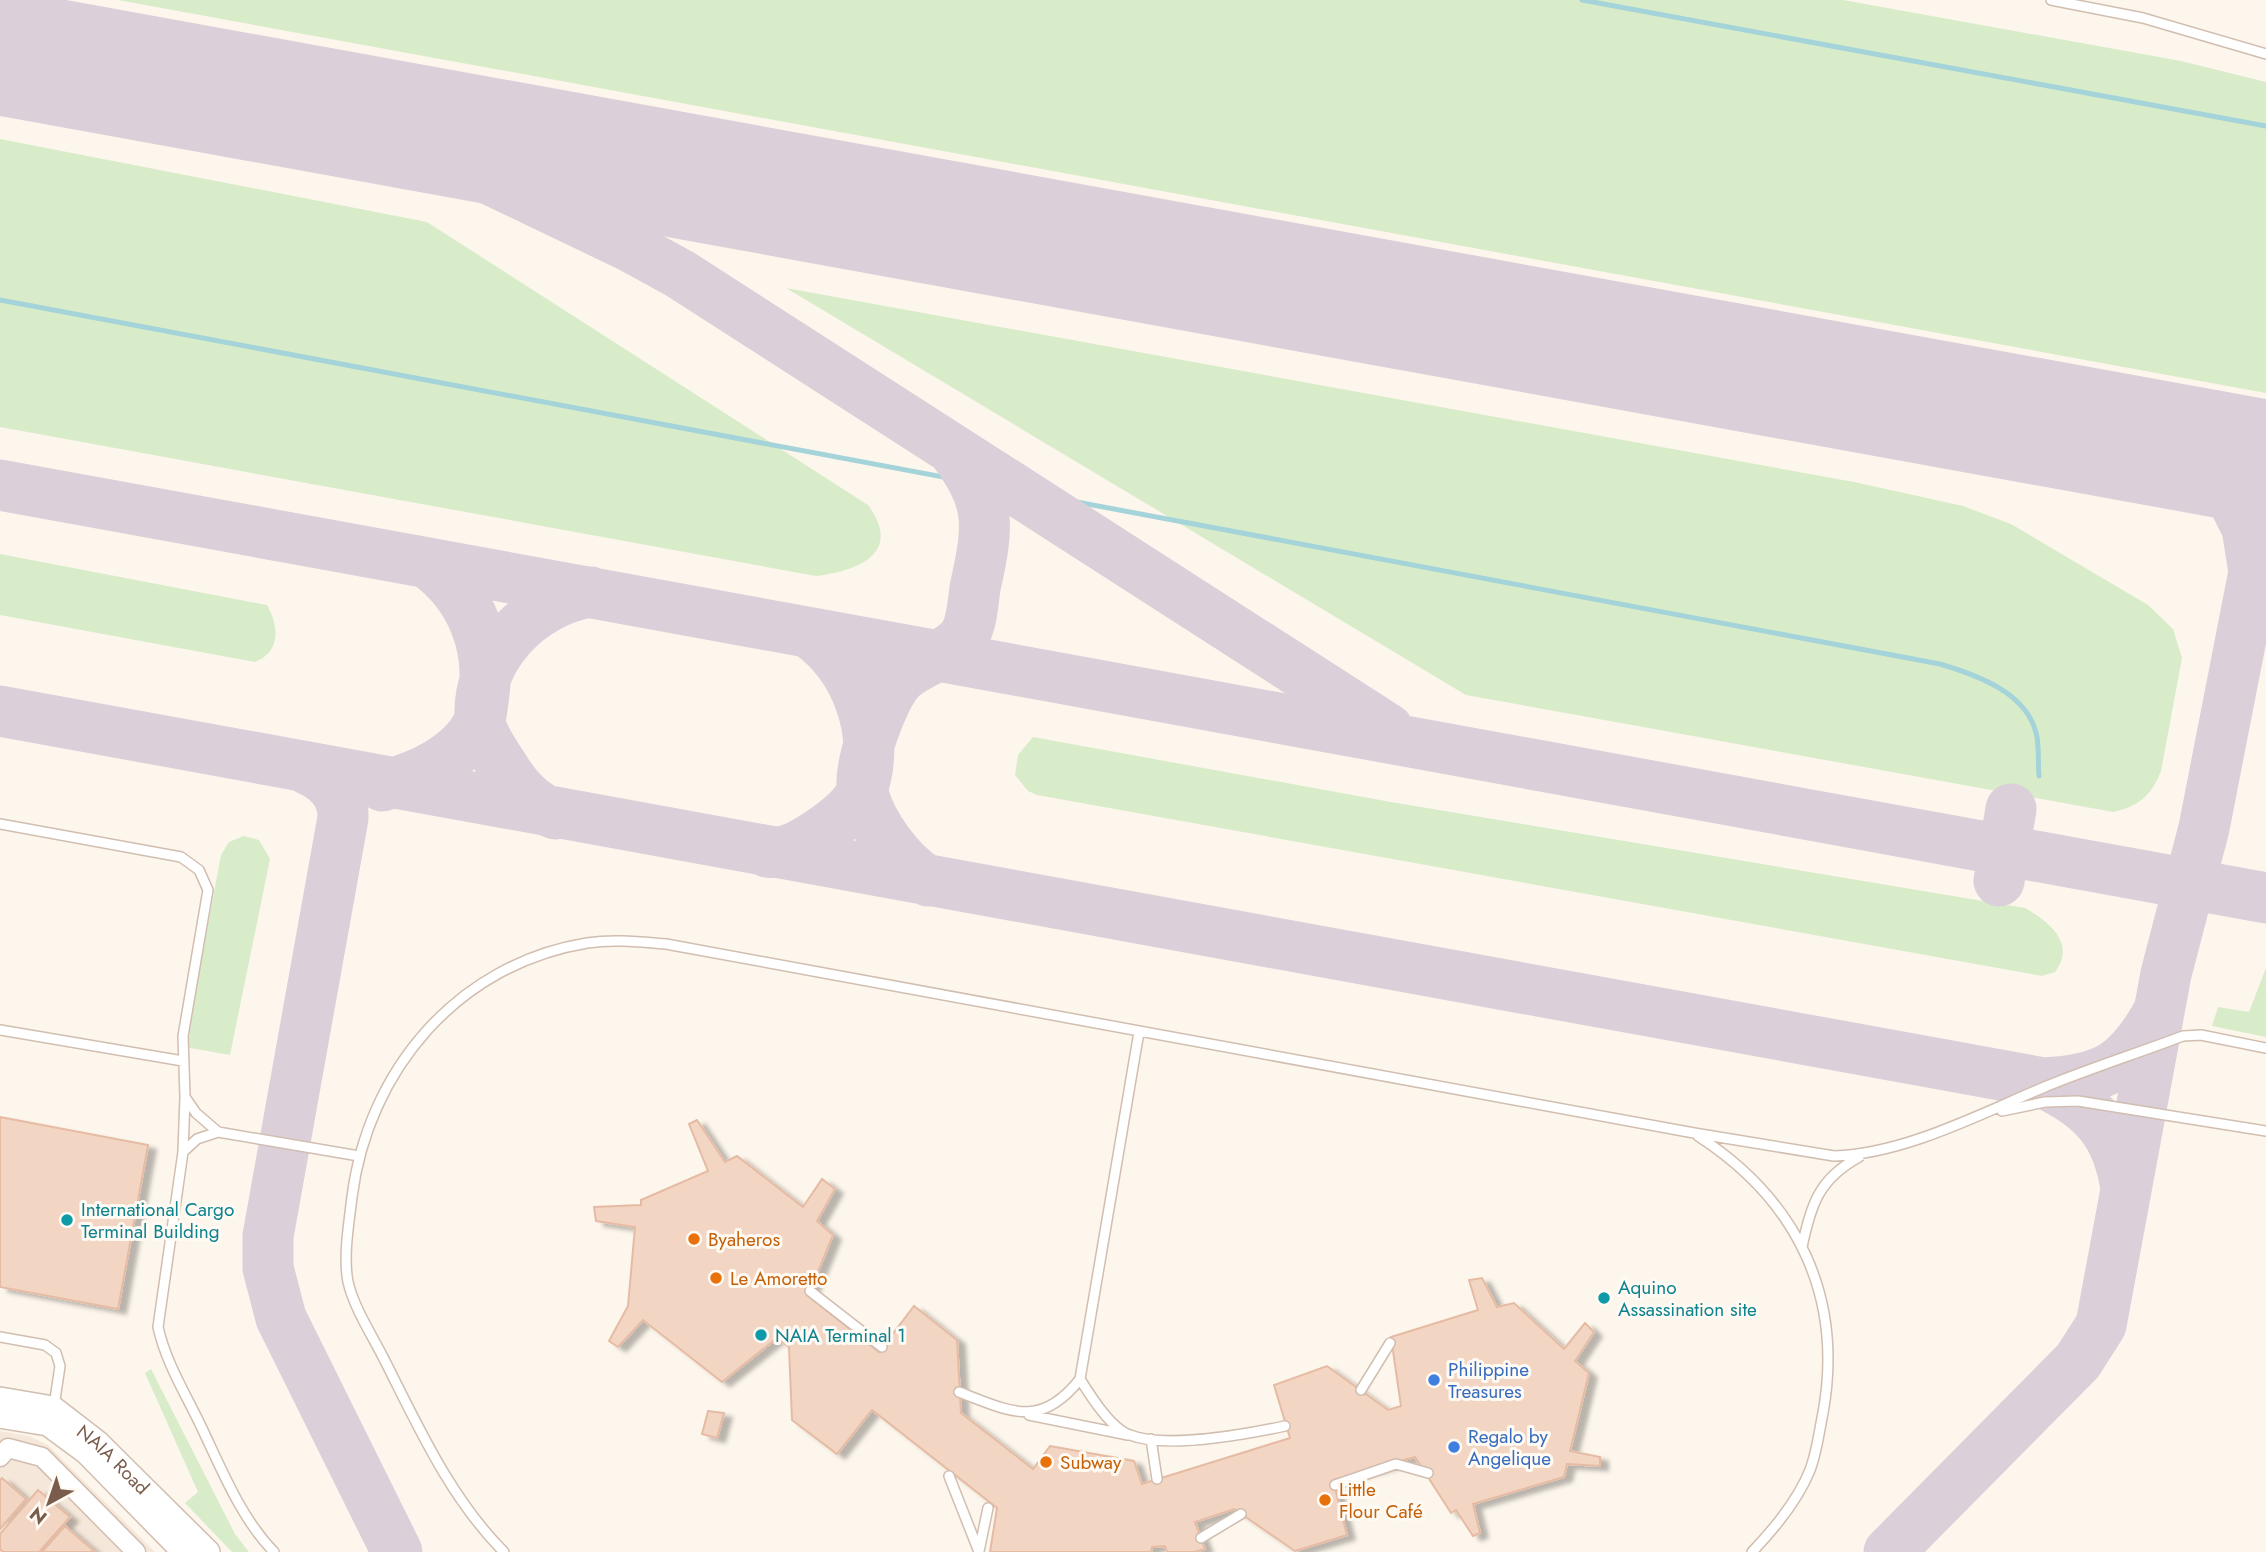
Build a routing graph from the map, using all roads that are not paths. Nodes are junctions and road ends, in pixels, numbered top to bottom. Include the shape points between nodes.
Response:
1 (2052, 0) edge
2 (2266, 54) edge
3 (0, 824) edge
4 (0, 1030) edge
5 (1139, 1032) junction
6 (2266, 1048) edge
7 (183, 1062) junction
8 (185, 1097) junction
9 (1983, 1115) junction
10 (2266, 1131) edge
11 (218, 1132) junction
12 (1694, 1133) junction
13 (183, 1152) junction
14 (1866, 1152) junction
15 (359, 1156) junction
16 (1802, 1247) junction
17 (810, 1291) dead end
18 (0, 1337) edge
19 (1390, 1343) dead end
20 (883, 1347) dead end
21 (1080, 1379) junction
22 (1361, 1390) dead end
23 (959, 1392) dead end
24 (0, 1399) edge
25 (1027, 1414) junction
26 (0, 1416) edge
27 (50, 1416) junction
28 (1285, 1426) dead end
29 (1128, 1435) junction
30 (1151, 1439) junction
31 (0, 1457) edge
32 (1428, 1473) dead end
33 (948, 1476) dead end
34 (1157, 1479) dead end
35 (1335, 1485) dead end
36 (988, 1508) dead end
37 (1241, 1514) dead end
38 (1201, 1538) dead end
39 (979, 1551) edge
40 (136, 1552) edge
41 (184, 1552) edge
42 (208, 1552) edge
43 (274, 1552) edge
44 (504, 1552) edge
45 (1752, 1552) edge

1 - 2 lane via 2143,18
3 - 7 lane via 181,857 198,870 208,890 208,905 183,1036
4 - 7 lane
5 - 12 lane
5 - 15 lane via 666,944 587,943 510,969 467,993 440,1016 386,1086
5 - 21 lane
6 - 9 lane via 2201,1035 2183,1036
7 - 8 lane
8 - 11 lane
8 - 13 lane
9 - 10 lane via 2045,1102 2078,1101
9 - 14 lane
11 - 13 lane via 197,1139
11 - 15 lane
12 - 14 lane via 1834,1156
12 - 16 lane via 1760,1185
13 - 43 lane via 158,1314 160,1340 251,1526
14 - 16 lane via 1827,1179 1808,1217
15 - 44 lane via 350,1217 349,1283 427,1445 469,1510
16 - 45 lane via 1828,1332 1826,1394 1809,1471 1774,1529
17 - 20 lane
18 - 27 lane via 57,1353 60,1366
19 - 22 lane
21 - 25 lane via 1065,1399
21 - 29 lane via 1094,1402
23 - 25 lane
24 - 27 street, NAIA Road
25 - 29 lane
26 - 27 street, NAIA Road
27 - 41 street, NAIA Road
27 - 42 street, NAIA Road via 97,1442
28 - 30 lane via 1239,1434
29 - 30 lane
30 - 34 lane
31 - 40 street via 8,1448 43,1457
32 - 35 lane via 1396,1464
33 - 39 lane
36 - 39 lane
37 - 38 lane

